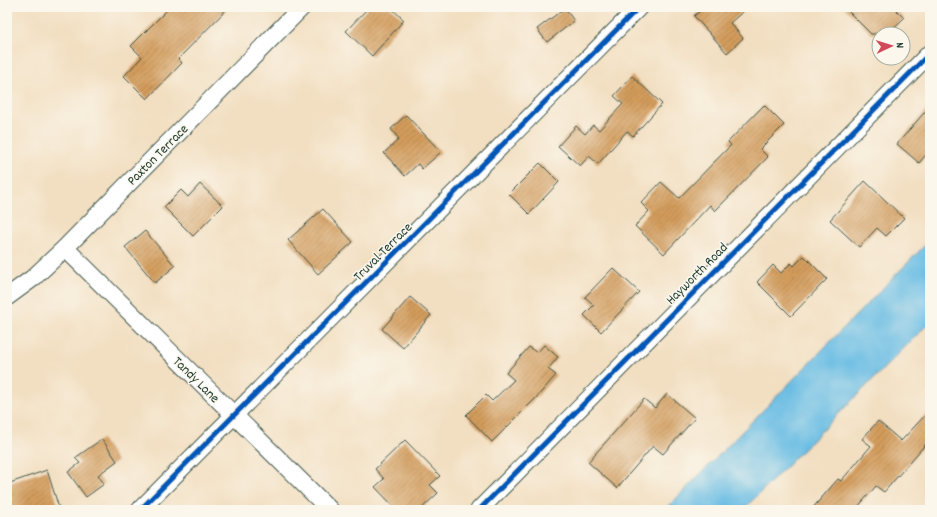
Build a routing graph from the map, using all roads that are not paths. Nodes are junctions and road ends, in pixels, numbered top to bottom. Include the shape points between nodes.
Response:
1 (302, 7) edge
2 (639, 7) edge
3 (930, 53) edge
4 (65, 248) junction
5 (7, 297) edge
6 (235, 416) junction
7 (140, 510) edge
8 (330, 510) edge
9 (479, 510) edge

1 - 4 street, Paxton Terrace
2 - 6 street, Truval Terrace
3 - 9 street, Hayworth Road
4 - 5 street, Paxton Terrace via 33,278
4 - 6 street, Tandy Lane
6 - 7 street, Truval Terrace
6 - 8 street, Tandy Lane

